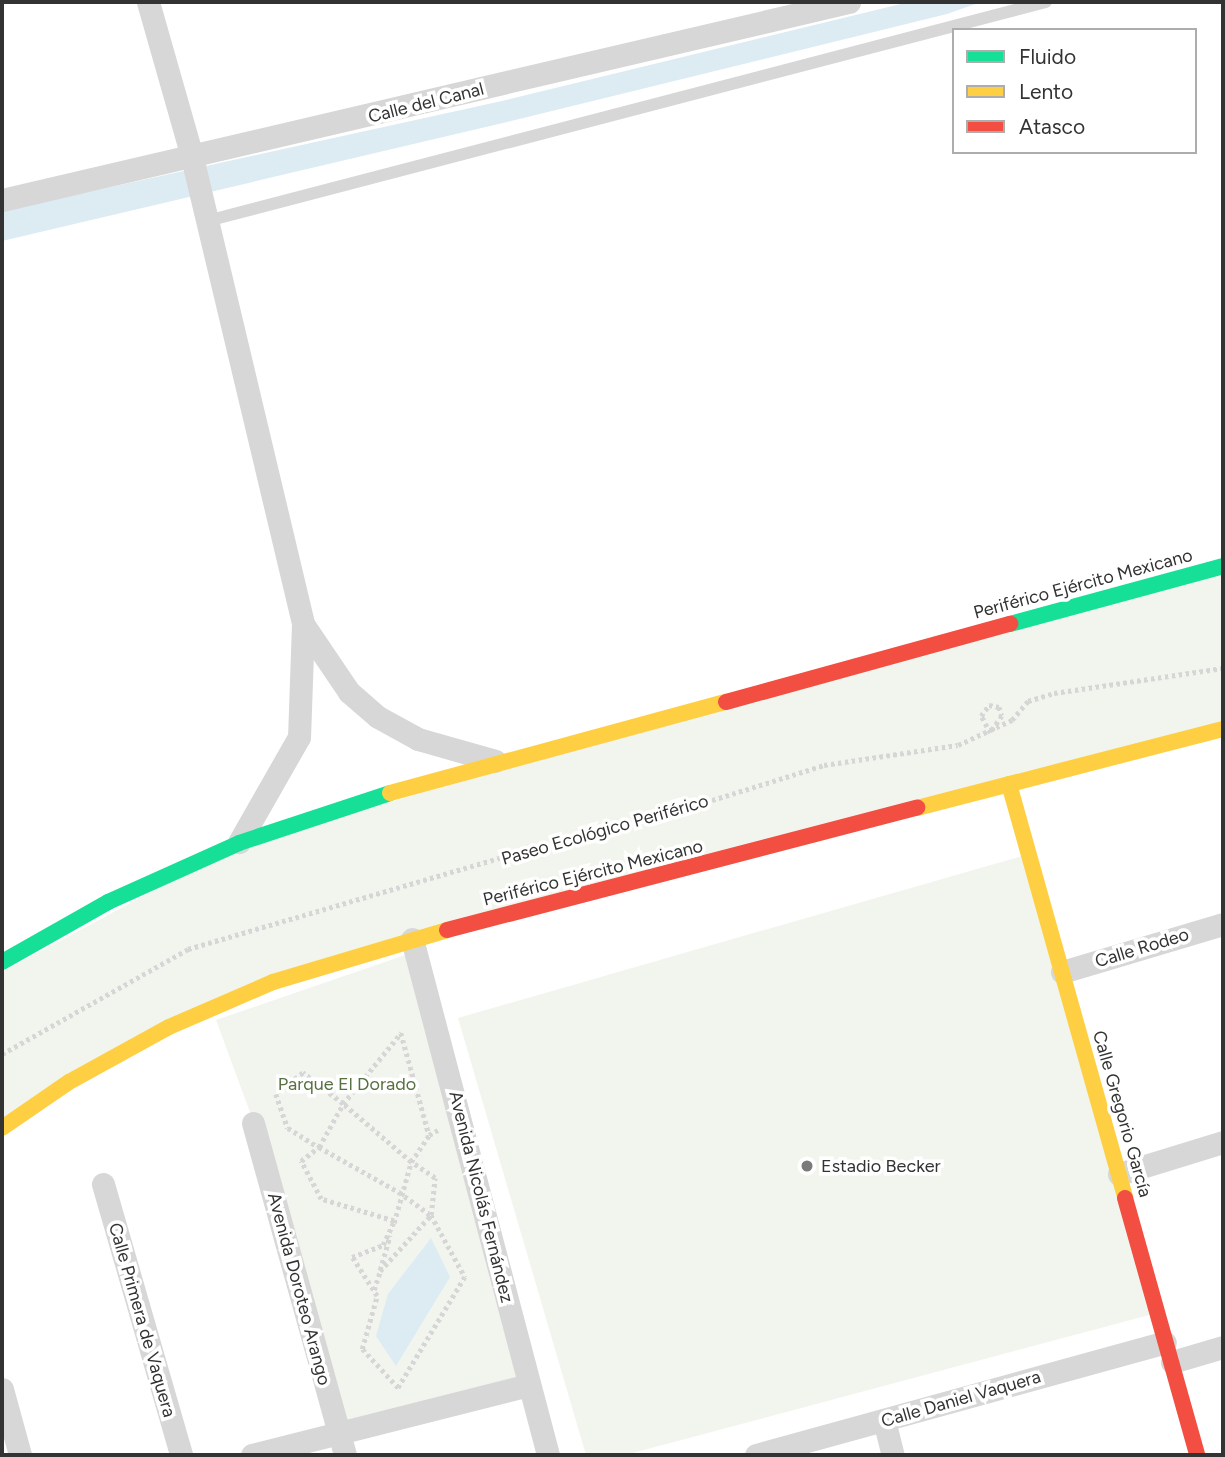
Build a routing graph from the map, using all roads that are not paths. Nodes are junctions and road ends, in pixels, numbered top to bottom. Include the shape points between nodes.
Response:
1 (148, 2) edge
2 (849, 2) edge
3 (1046, 2) edge
4 (191, 153) junction
5 (2, 200) edge
6 (208, 221) junction
7 (1223, 566) edge
8 (303, 624) junction
9 (1223, 729) edge
10 (497, 762) junction
11 (1009, 784) junction
12 (239, 843) junction
13 (1223, 924) edge
14 (412, 939) junction
15 (2, 962) edge
16 (1062, 972) junction
17 (253, 1123) dead end
18 (2, 1128) edge
19 (1223, 1142) edge
20 (1119, 1174) junction
21 (103, 1184) dead end
22 (1223, 1347) edge
23 (1169, 1352) junction
24 (529, 1385) junction
25 (2, 1389) edge
26 (884, 1420) junction
27 (339, 1432) junction
28 (20, 1455) edge
29 (181, 1455) edge
30 (252, 1455) edge
31 (345, 1455) edge
32 (548, 1455) edge
33 (755, 1455) edge
34 (893, 1455) edge
35 (1197, 1455) edge

1 - 4 street
2 - 4 street, Calle del Canal via 311,131
3 - 6 lane
4 - 5 street, Calle del Canal
4 - 6 street
6 - 8 street
7 - 10 main road, Periférico Ejército Mexicano
8 - 10 street via 349,692 378,717 418,739
8 - 12 street via 299,737
9 - 11 main road, Periférico Ejército Mexicano
10 - 12 main road, Periférico Ejército Mexicano via 347,805
11 - 14 main road, Periférico Ejército Mexicano
11 - 16 main road, Calle Gregorio García
12 - 15 main road, Periférico Ejército Mexicano via 108,902
13 - 16 street, Calle Rodeo
14 - 18 main road, Periférico Ejército Mexicano via 273,982 169,1027 69,1082
14 - 24 street, Avenida Nicolás Fernández
16 - 20 main road, Calle Gregorio García
17 - 27 street, Avenida Doroteo Arango
19 - 20 street
20 - 23 main road, Calle Gregorio García
21 - 29 street, Calle Primera de Vaquera
22 - 23 street, Calle Daniel Vaquera
23 - 26 street, Calle Daniel Vaquera
23 - 35 main road, Calle Gregorio García
24 - 27 street
24 - 32 street, Avenida Nicolás Fernández
25 - 28 street
26 - 33 street, Calle Daniel Vaquera
26 - 34 street
27 - 30 street
27 - 31 street, Avenida Doroteo Arango

